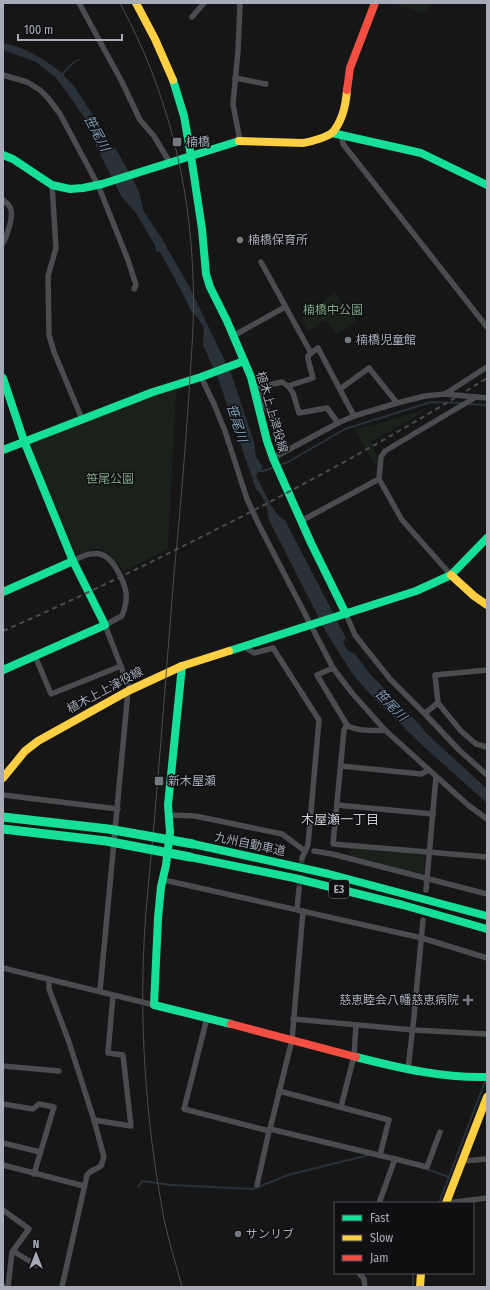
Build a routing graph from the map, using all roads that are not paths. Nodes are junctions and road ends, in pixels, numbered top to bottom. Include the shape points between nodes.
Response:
1 (79, 3) edge
2 (136, 3) edge
3 (204, 3) edge
4 (239, 3) edge
5 (375, 3) edge
6 (192, 17) dead end
7 (3, 75) edge
8 (235, 78) junction
9 (266, 84) dead end
10 (337, 134) junction
11 (240, 142) junction
12 (3, 155) edge
13 (191, 156) junction
14 (167, 164) junction
15 (100, 184) junction
16 (52, 185) junction
17 (487, 185) edge
18 (3, 200) edge
19 (3, 243) edge
20 (261, 262) dead end
21 (134, 289) dead end
22 (285, 307) junction
23 (487, 327) edge
24 (233, 336) junction
25 (311, 352) junction
26 (240, 362) junction
27 (487, 367) edge
28 (203, 376) junction
29 (3, 378) edge
30 (254, 385) junction
31 (288, 386) junction
32 (340, 390) junction
33 (444, 394) junction
34 (476, 397) junction
35 (487, 398) edge
36 (397, 403) junction
37 (354, 416) junction
38 (82, 419) junction
39 (338, 423) junction
40 (24, 441) junction
41 (3, 450) edge
42 (288, 450) junction
43 (273, 458) junction
44 (379, 479) junction
45 (301, 521) junction
46 (487, 538) edge
47 (73, 561) junction
48 (451, 575) junction
49 (3, 592) edge
50 (487, 605) edge
51 (344, 615) junction
52 (105, 625) junction
53 (313, 625) junction
54 (243, 646) junction
55 (35, 656) junction
56 (121, 666) junction
57 (182, 666) junction
58 (333, 668) junction
59 (3, 670) edge
60 (487, 670) edge
61 (129, 690) junction
62 (438, 703) junction
63 (425, 713) junction
64 (346, 726) junction
65 (385, 730) junction
66 (487, 747) edge
67 (341, 766) junction
68 (430, 770) junction
69 (487, 775) edge
70 (436, 777) junction
71 (3, 778) edge
72 (3, 795) edge
73 (337, 805) junction
74 (118, 809) junction
75 (433, 814) junction
76 (169, 815) junction
77 (3, 817) edge
78 (487, 819) edge
79 (3, 830) edge
80 (334, 844) junction
81 (305, 851) junction
82 (314, 851) dead end
83 (430, 852) junction
84 (332, 854) junction
85 (487, 857) edge
86 (302, 858) tunnel mouth
87 (427, 879) junction
88 (164, 880) junction
89 (299, 890) tunnel mouth
90 (426, 890) dead end
91 (487, 894) edge
92 (300, 910) junction
93 (487, 916) edge
94 (423, 920) dead end
95 (487, 929) edge
96 (422, 938) junction
97 (487, 958) edge
98 (3, 968) edge
99 (49, 979) junction
100 (100, 991) junction
101 (113, 995) junction
102 (154, 1005) junction
103 (207, 1018) junction
104 (293, 1019) junction
105 (356, 1025) junction
106 (413, 1030) junction
107 (487, 1034) edge
108 (292, 1040) junction
109 (354, 1056) junction
110 (3, 1066) edge
111 (408, 1069) junction
112 (59, 1071) dead end
113 (483, 1078) edge
114 (279, 1092) junction
115 (487, 1096) edge
116 (3, 1104) edge
117 (341, 1107) junction
118 (483, 1116) edge
119 (94, 1120) junction
120 (269, 1130) junction
121 (440, 1132) dead end
122 (3, 1143) edge
123 (40, 1152) junction
124 (380, 1155) junction
125 (394, 1159) junction
126 (487, 1159) edge
127 (463, 1161) junction
128 (3, 1165) edge
129 (34, 1174) junction
130 (257, 1185) dead end
131 (84, 1186) junction
132 (487, 1198) edge
133 (379, 1202) edge
134 (446, 1202) edge
135 (454, 1202) edge
136 (3, 1210) edge
137 (13, 1251) junction
138 (36, 1265) dead end
139 (360, 1274) edge
140 (421, 1274) edge
141 (8, 1287) edge
142 (62, 1287) edge
143 (365, 1287) edge
144 (420, 1287) edge

1 - 14 street via 140,120 154,136
2 - 13 main road, 植木上上津役線 via 172,78 190,138
3 - 6 street
4 - 8 street
5 - 10 main road via 350,68 346,101
7 - 15 street via 27,82 48,98
8 - 9 street
8 - 11 street via 233,104
10 - 11 main road via 303,144
10 - 17 main road via 421,153
10 - 23 street
11 - 13 main road
12 - 16 main road
13 - 14 main road
13 - 24 main road, 植木上上津役線 via 206,274
14 - 15 main road
15 - 16 main road via 70,189
15 - 21 street via 128,260 136,285
16 - 38 street via 56,248 48,276 49,335
18 - 19 street via 8,203 12,215
20 - 22 street
22 - 24 street
22 - 25 street
24 - 26 main road, 植木上上津役線
25 - 31 street via 308,359 313,378
25 - 32 street via 318,348
26 - 28 main road
26 - 30 main road, 植木上上津役線
27 - 33 street
28 - 38 main road
28 - 53 street via 247,499
29 - 40 main road
30 - 31 street via 282,382
30 - 42 street
30 - 43 main road, 植木上上津役線
31 - 39 street via 299,413 327,408
32 - 36 street via 369,368
32 - 37 street
33 - 34 street
33 - 36 street
34 - 35 street
34 - 44 street via 385,451 380,457
36 - 37 street
37 - 39 street
38 - 40 main road
39 - 42 street
40 - 41 main road
40 - 47 main road
42 - 43 street
43 - 45 main road, 植木上上津役線
44 - 45 street
44 - 48 street via 402,520
45 - 51 main road, 植木上上津役線
46 - 48 main road
47 - 49 main road
47 - 52 main road
47 - 52 street via 87,554 99,554 108,558 124,583 126,600 122,616
48 - 50 main road
48 - 51 main road via 416,591
51 - 53 main road, 植木上上津役線
51 - 63 street via 370,656
52 - 55 main road
52 - 56 street
53 - 54 main road, 植木上上津役線
53 - 58 street
54 - 57 main road, 植木上上津役線
54 - 81 street via 254,654 273,648 319,720 308,845
55 - 56 street via 51,694
55 - 59 main road
56 - 61 street
57 - 61 main road, 植木上上津役線
57 - 76 main road
58 - 64 street via 317,675
58 - 65 street
60 - 62 street via 436,675
61 - 71 main road, 植木上上津役線 via 38,741 25,751
61 - 74 street
62 - 63 street
62 - 66 street via 461,731 476,744
63 - 69 street via 459,750
64 - 65 street
64 - 67 street
65 - 68 street
67 - 68 street via 421,774
67 - 73 street
68 - 70 street
70 - 75 street
70 - 78 street
72 - 74 street
73 - 75 street
73 - 80 street
74 - 100 street
75 - 83 street
76 - 81 street via 195,816 282,834
76 - 88 main road via 170,832
77 - 93 main road, 九州自動車道 / E3, bridge via 108,829 193,844 329,874
79 - 95 main road, 九州自動車道 / E3, bridge via 106,841 294,878
80 - 83 street
80 - 84 street
81 - 86 street
82 - 84 street
83 - 85 street
83 - 87 street
84 - 87 street
87 - 90 street
87 - 91 street
88 - 92 street
88 - 102 main road via 158,918
89 - 92 street
92 - 96 street
92 - 104 street
94 - 96 street
96 - 97 street
96 - 106 street
98 - 99 street
99 - 100 street
99 - 119 street via 49,989
100 - 101 street
101 - 102 street
101 - 119 street via 108,1053 122,1055 131,1126
102 - 103 main road
103 - 108 main road
103 - 120 street via 184,1109
104 - 105 street
104 - 108 street
105 - 106 street
105 - 109 street
106 - 107 street
106 - 111 street
108 - 109 main road
108 - 114 street
109 - 111 main road
109 - 117 street
110 - 112 street
111 - 113 main road via 443,1077
114 - 117 street
114 - 120 street
115 - 118 main road
116 - 123 street via 33,1109 39,1104 54,1107
117 - 124 street via 389,1120
118 - 127 main road
119 - 131 street via 104,1157 101,1166 87,1175
120 - 124 street
120 - 130 street
121 - 125 street via 427,1167
122 - 123 street
123 - 129 street
124 - 125 street
125 - 133 street
126 - 127 street
127 - 134 main road
128 - 129 street
129 - 131 street
131 - 142 street
132 - 135 street
136 - 137 street via 29,1229
137 - 138 street
137 - 141 street
139 - 143 street via 364,1278
140 - 144 main road

